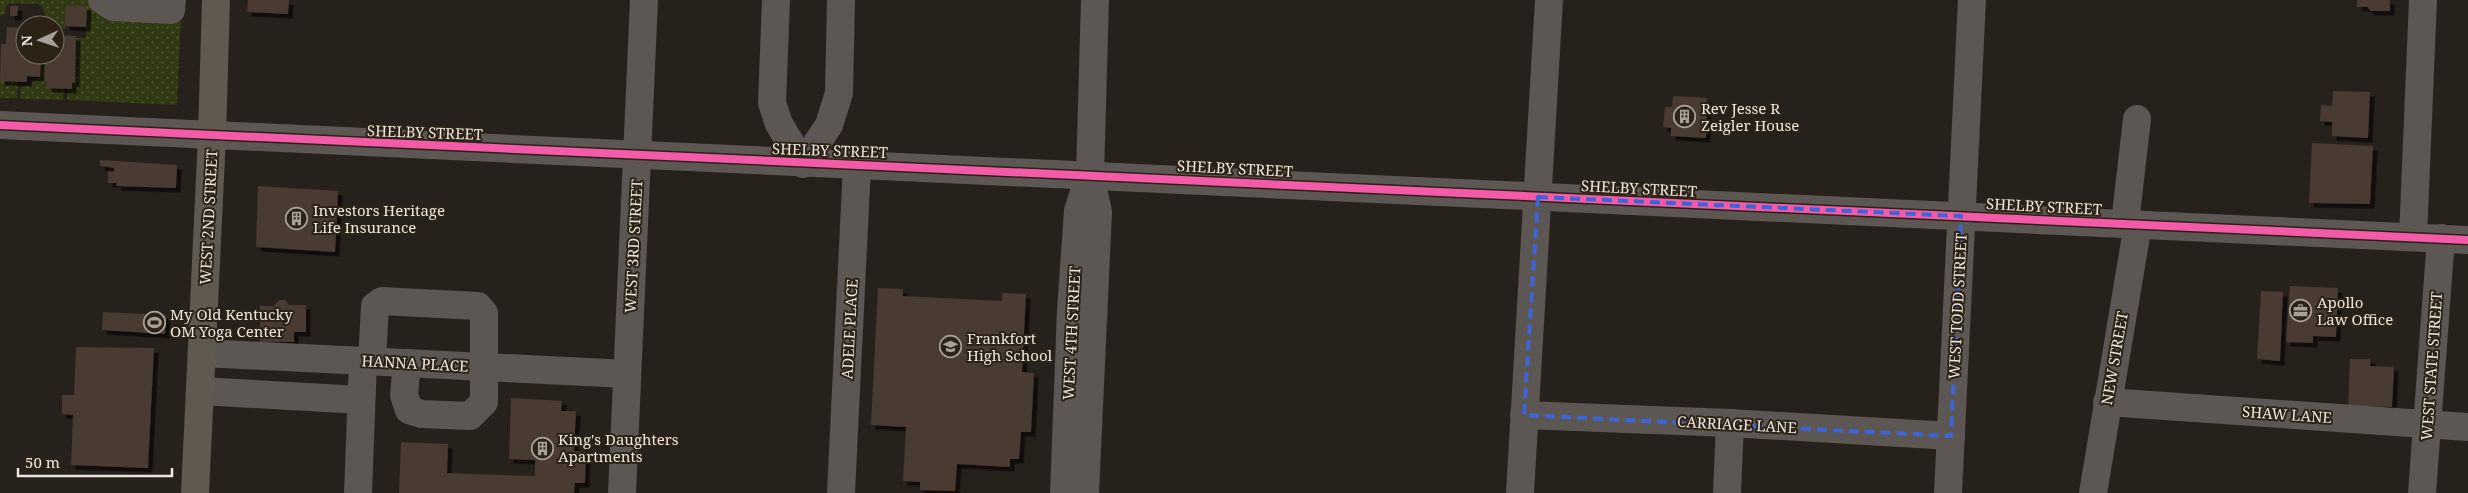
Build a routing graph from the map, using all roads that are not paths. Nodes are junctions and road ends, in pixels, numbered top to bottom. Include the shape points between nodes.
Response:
1 (102, 0) edge
2 (172, 0) edge
3 (216, 0) edge
4 (644, 0) edge
5 (776, 0) edge
6 (841, 0) edge
7 (1095, 0) edge
8 (1549, 0) edge
9 (1972, 0) edge
10 (2423, 0) edge
11 (2138, 119) dead end
12 (0, 125) edge
13 (212, 136) junction
14 (637, 155) junction
15 (803, 164) junction
16 (857, 165) junction
17 (1090, 175) junction
18 (1538, 197) junction
19 (1961, 216) junction
20 (2131, 224) junction
21 (2413, 237) junction
22 (2441, 238) junction
23 (2468, 240) edge
24 (202, 353) junction
25 (368, 361) junction
26 (407, 363) junction
27 (486, 366) junction
28 (628, 374) junction
29 (200, 390) junction
30 (362, 400) junction
31 (2107, 402) junction
32 (1524, 415) junction
33 (1730, 423) junction
34 (2427, 424) junction
35 (2468, 427) edge
36 (1951, 436) junction
37 (195, 493) edge
38 (358, 493) edge
39 (622, 493) edge
40 (841, 493) edge
41 (1064, 493) edge
42 (1085, 493) edge
43 (1520, 493) edge
44 (1727, 493) edge
45 (1948, 493) edge
46 (2093, 493) edge
47 (2422, 493) edge

1 - 2 street via 113,7 171,10
3 - 13 main road, WEST 2ND STREET
4 - 14 street, WEST 3RD STREET
5 - 15 street via 772,103 779,124
6 - 15 street via 839,93 828,125
7 - 17 street, WEST 4TH STREET
8 - 18 street
9 - 19 street, WEST TODD STREET
10 - 21 street
11 - 20 street, NEW STREET
12 - 13 street, SHELBY STREET
13 - 14 street, SHELBY STREET
13 - 24 main road, WEST 2ND STREET
14 - 15 street, SHELBY STREET
14 - 28 street, WEST 3RD STREET
15 - 16 street, SHELBY STREET
16 - 17 street, SHELBY STREET
16 - 40 street, ADELE PLACE
17 - 18 street, SHELBY STREET
17 - 41 street, WEST 4TH STREET via 1078,212
17 - 42 street, WEST 4TH STREET via 1098,212
18 - 19 street, SHELBY STREET
18 - 32 street
19 - 20 street, SHELBY STREET
19 - 36 street, WEST TODD STREET
20 - 21 street, SHELBY STREET
20 - 31 street, NEW STREET
21 - 22 street, SHELBY STREET
22 - 23 street, SHELBY STREET
22 - 34 street, WEST STATE STREET
24 - 25 street, HANNA PLACE
24 - 29 main road, WEST 2ND STREET
25 - 26 street, HANNA PLACE
25 - 27 street via 375,306 382,301 392,301 478,306 484,313
25 - 30 street
26 - 27 street, HANNA PLACE
26 - 27 street via 404,396 409,410 460,416 470,416 484,402
27 - 28 street, HANNA PLACE
28 - 39 street, WEST 3RD STREET
29 - 30 street
29 - 37 main road, WEST 2ND STREET
30 - 38 street
31 - 34 street, SHAW LANE
31 - 46 street, NEW STREET
32 - 33 street, CARRIAGE LANE
32 - 43 street
33 - 36 street, CARRIAGE LANE
33 - 44 street
34 - 35 street, SHAW LANE
34 - 47 street, WEST STATE STREET
36 - 45 street, WEST TODD STREET

